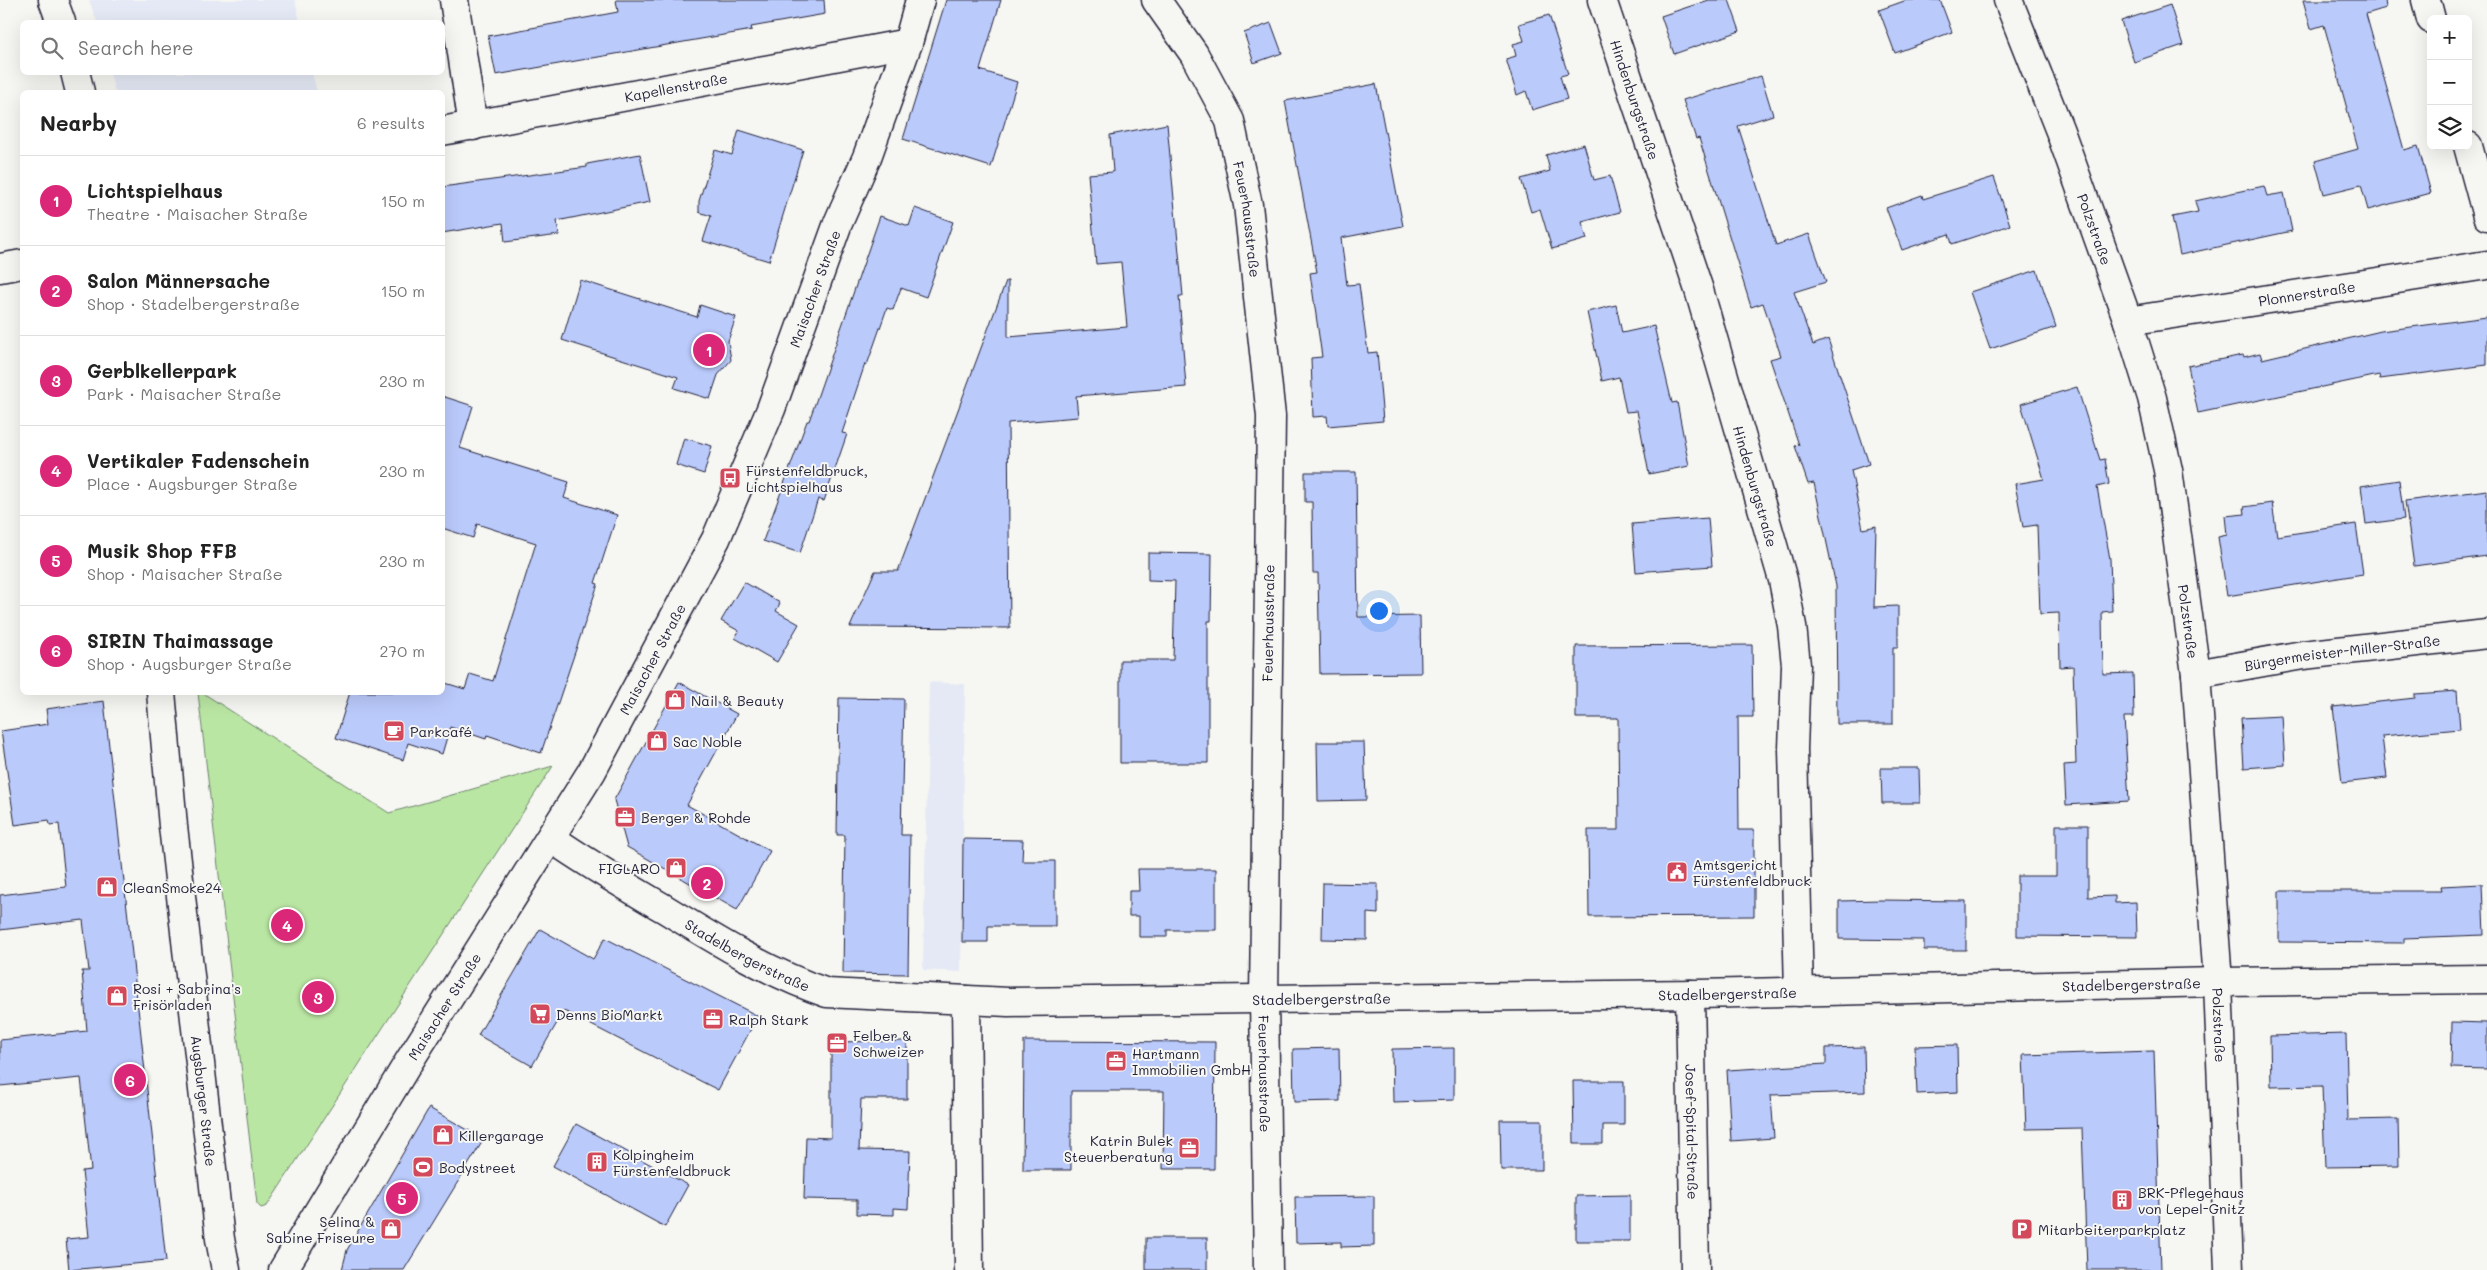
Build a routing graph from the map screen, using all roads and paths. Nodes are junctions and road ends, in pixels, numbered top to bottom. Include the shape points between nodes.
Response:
1 (53, 0) edge
2 (454, 0) edge
3 (920, 0) edge
4 (1156, 0) edge
5 (1602, 0) edge
6 (2008, 0) edge
7 (2426, 0) edge
8 (2430, 15) edge
9 (60, 20) edge
10 (908, 43) junction
11 (76, 75) edge
12 (80, 90) edge
13 (473, 126) junction
14 (445, 131) edge
15 (2469, 150) edge
16 (2487, 216) edge
17 (20, 264) edge
18 (2487, 265) edge
19 (0, 268) edge
20 (2128, 321) junction
21 (2487, 634) edge
22 (2196, 674) junction
23 (161, 695) edge
24 (552, 838) junction
25 (2487, 979) edge
26 (2218, 982) junction
27 (1799, 992) junction
28 (1690, 994) junction
29 (1264, 998) junction
30 (966, 1000) junction
31 (226, 1270) edge
32 (283, 1270) edge
33 (969, 1270) edge
34 (1268, 1270) edge
35 (1695, 1270) edge
36 (2229, 1270) edge

1 - 9 street
2 - 13 street
3 - 10 street, Maisacher Straße
4 - 29 street, Feuerhausstraße via 1194,54 1230,121 1248,205 1271,416
5 - 27 street, Hindenburgstraße via 1699,290 1783,580 1796,665 1793,749
6 - 20 street, Polzstraße via 2060,131
7 - 8 street
10 - 13 street, Kapellenstraße
10 - 24 street, Maisacher Straße via 774,400 716,539 592,771
11 - 12 street
13 - 14 street, Kapellenstraße
15 - 16 street
17 - 19 street
18 - 20 street, Plonnerstraße
20 - 22 street, Polzstraße via 2152,398 2168,470
21 - 22 street, Bürgermeister-Miller-Straße via 2303,655
22 - 26 street, Polzstraße
23 - 31 street, Augsburger Straße
24 - 30 street, Stadelbergerstraße via 579,858 732,950 802,984 827,993
24 - 32 street, Maisacher Straße via 408,1062
25 - 26 street, Stadelbergerstraße
26 - 27 street, Stadelbergerstraße
26 - 36 street, Polzstraße
27 - 28 street, Stadelbergerstraße
28 - 29 street, Stadelbergerstraße
28 - 35 street, Josef-Spital-Straße
29 - 30 street, Stadelbergerstraße
29 - 34 street, Feuerhausstraße
30 - 33 street

